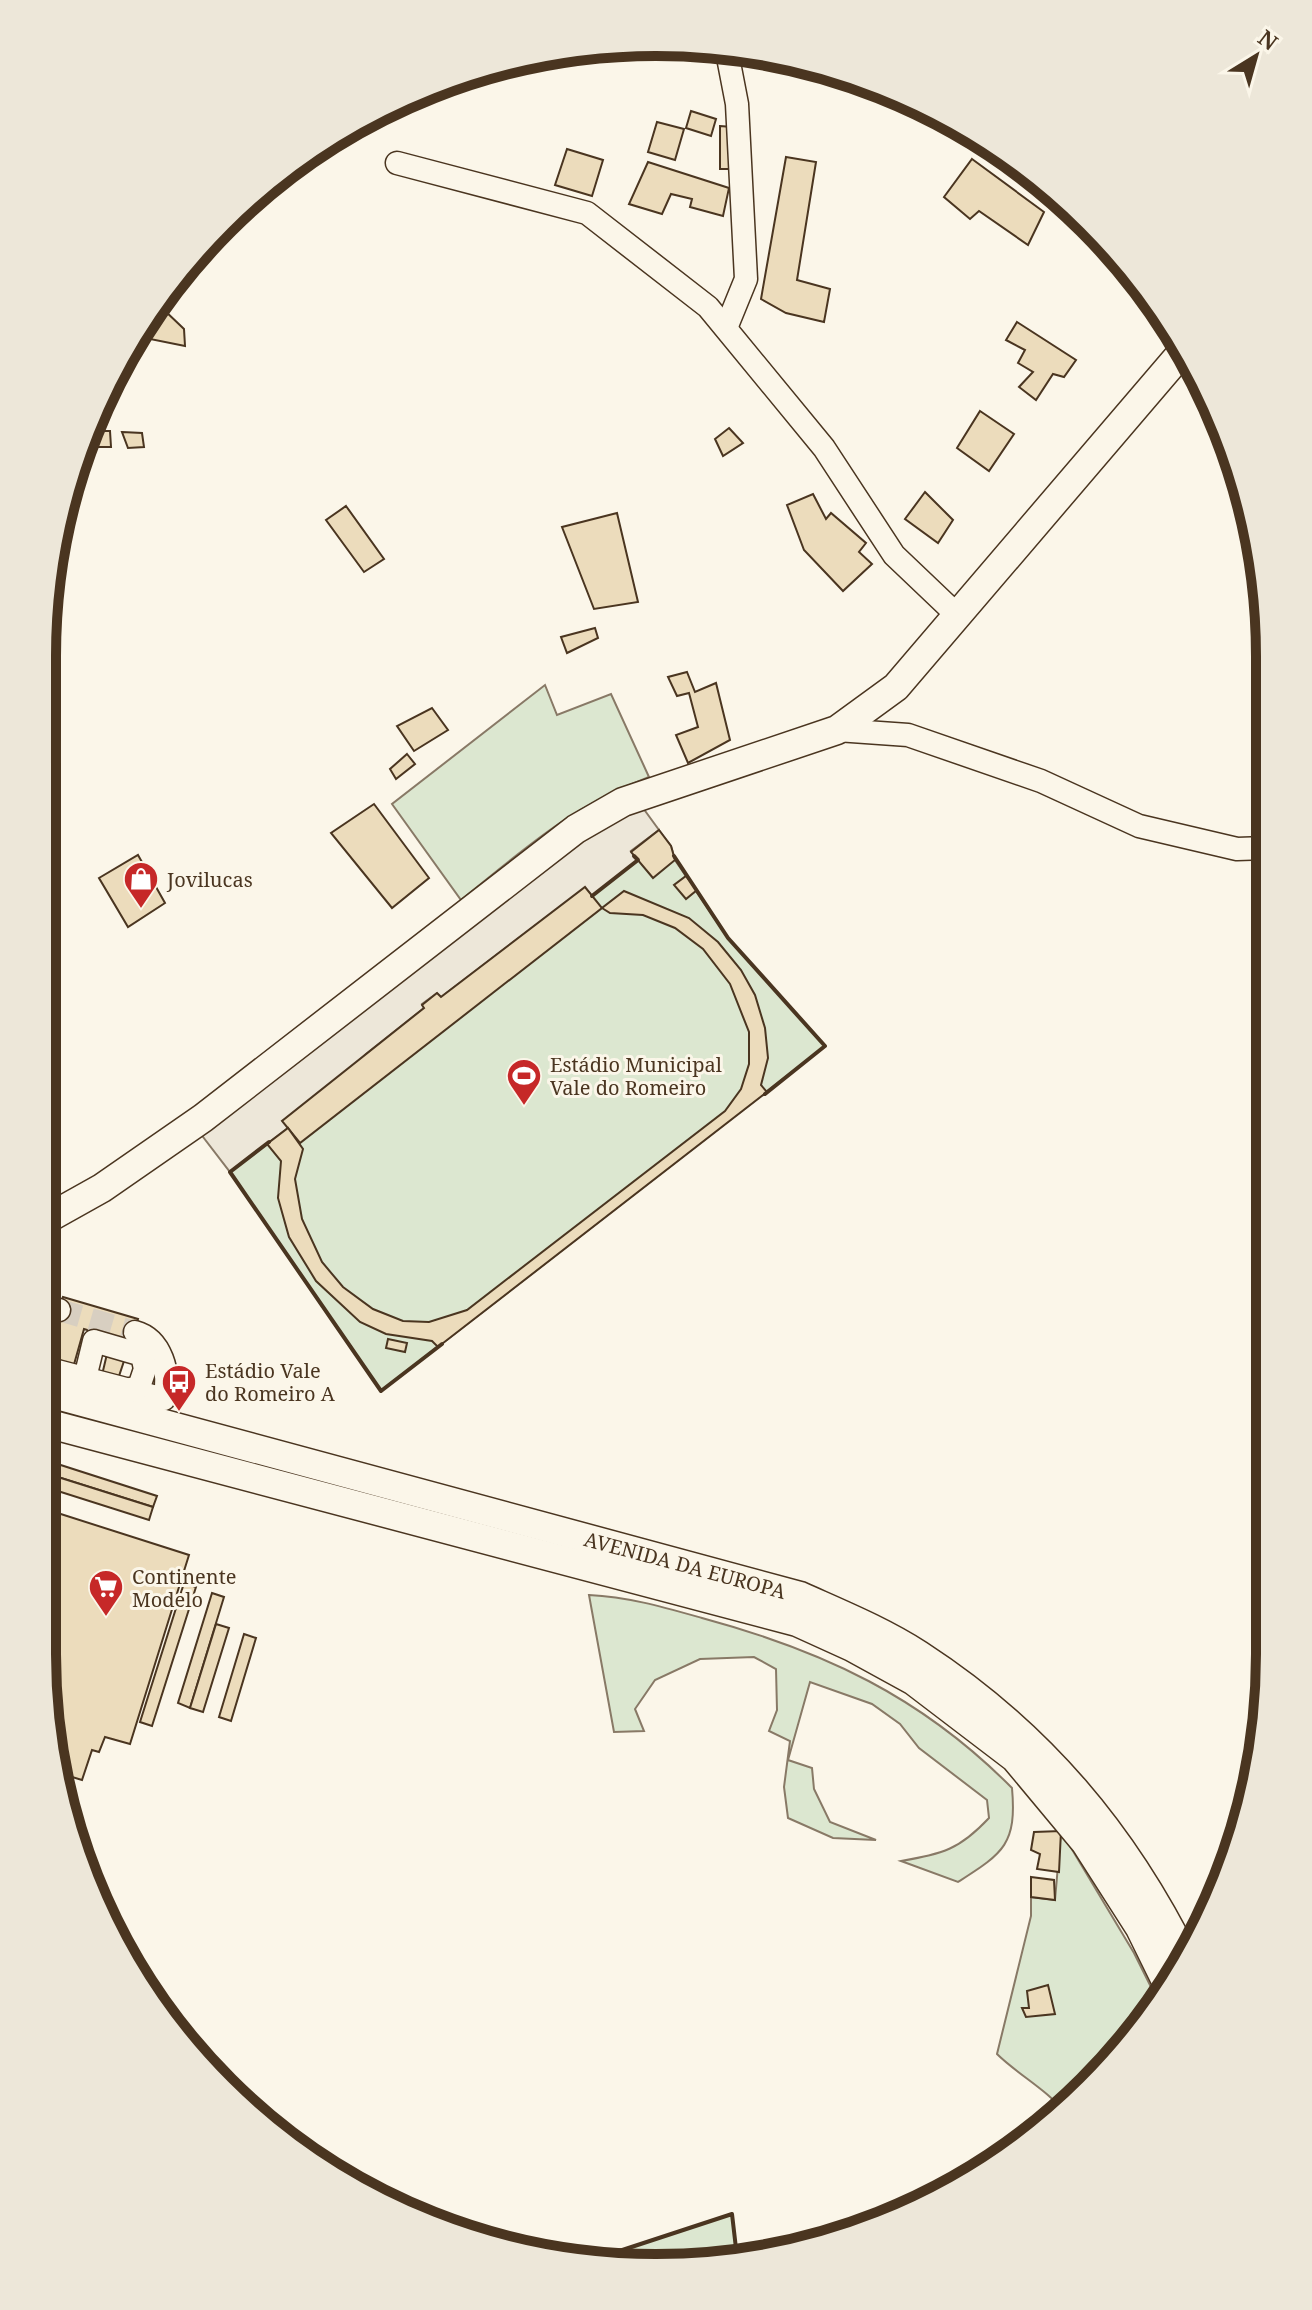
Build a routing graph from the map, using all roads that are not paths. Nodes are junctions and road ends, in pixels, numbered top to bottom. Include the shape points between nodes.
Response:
1 (729, 60) edge
2 (397, 163) dead end
3 (726, 328) junction
4 (1177, 358) edge
5 (957, 615) junction
6 (837, 730) junction
7 (1256, 848) edge
8 (56, 1212) edge
9 (135, 1332) tunnel mouth
10 (56, 1364) edge
11 (88, 1365) junction
12 (138, 1380) junction
13 (56, 1395) edge
14 (56, 1426) edge
15 (1179, 1948) edge
16 (1163, 1975) edge

1 - 3 street via 737,104 746,279
2 - 3 street via 587,213 708,307
3 - 5 street via 824,448 894,555
4 - 5 main road
5 - 6 main road via 896,687
6 - 7 street via 908,735 1041,781 1139,826 1237,849
6 - 8 main road via 623,802 576,829 203,1118 102,1188
9 - 12 street via 151,1336 157,1344 167,1389 164,1399
10 - 11 street
11 - 12 street
11 - 12 street via 94,1341 141,1354
13 - 15 main road, AVENIDA DA EUROPA via 800,1596 863,1624 919,1655 1020,1730 1091,1806 1147,1887
14 - 16 main road, AVENIDA DA EUROPA via 797,1622 852,1647 914,1681 1015,1758 1085,1842

